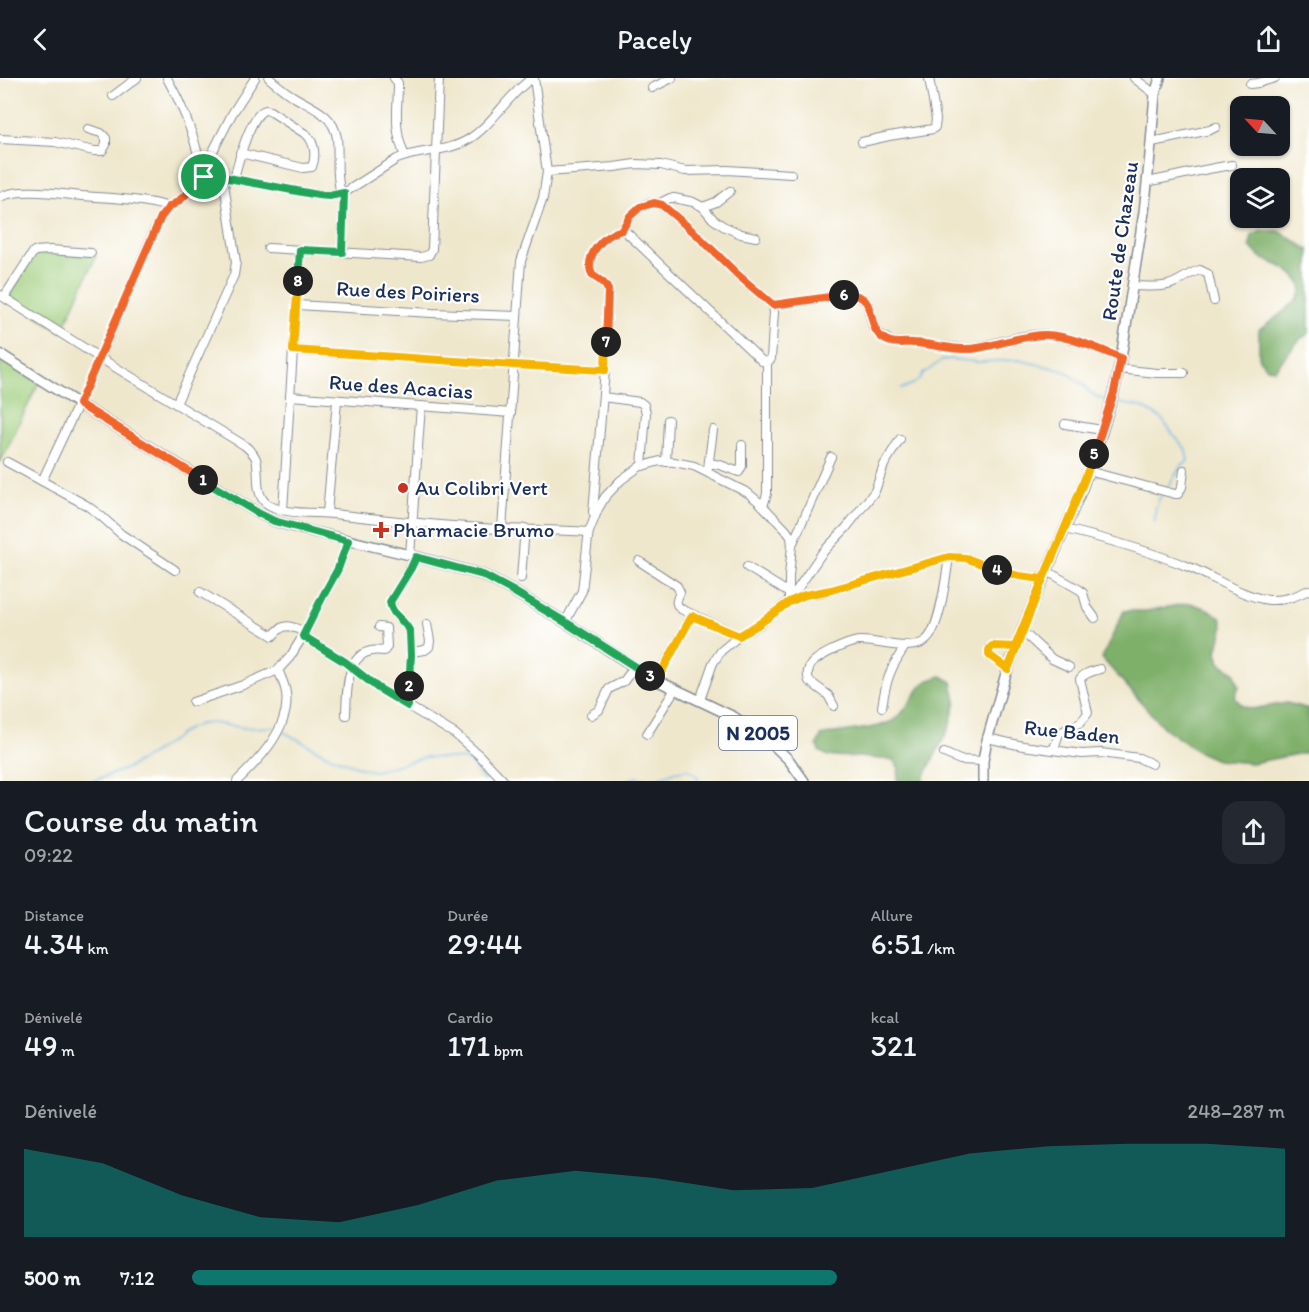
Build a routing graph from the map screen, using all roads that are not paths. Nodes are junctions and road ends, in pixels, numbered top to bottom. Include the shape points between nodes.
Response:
1 (167, 78) edge
2 (269, 78) edge
3 (394, 78) edge
4 (439, 78) edge
5 (533, 78) edge
6 (672, 78) edge
7 (929, 78) edge
8 (1134, 78) edge
9 (1160, 78) edge
10 (1275, 78) edge
11 (131, 79) edge
12 (251, 79) edge
13 (1250, 84) dead end
14 (652, 88) dead end
15 (1155, 94) junction
16 (113, 96) dead end
17 (1216, 127) dead end
18 (88, 129) dead end
19 (0, 139) edge
20 (862, 142) dead end
21 (1152, 142) junction
22 (436, 151) junction
23 (240, 153) junction
24 (405, 156) junction
25 (207, 163) junction
26 (1232, 165) dead end
27 (547, 172) junction
28 (791, 174) dead end
29 (204, 177) junction
30 (223, 177) junction
31 (234, 179) junction
32 (1148, 182) junction
33 (730, 191) dead end
34 (343, 193) junction
35 (0, 197) edge
36 (662, 205) junction
37 (169, 207) junction
38 (703, 207) junction
39 (622, 230) junction
40 (756, 237) dead end
41 (268, 248) dead end
42 (300, 250) junction
43 (342, 252) junction
44 (91, 253) dead end
45 (1132, 286) junction
46 (2, 296) edge
47 (1214, 301) dead end
48 (297, 304) junction
49 (773, 305) junction
50 (517, 316) junction
51 (293, 350) junction
52 (0, 354) edge
53 (100, 358) junction
54 (1121, 358) junction
55 (765, 362) junction
56 (514, 365) junction
57 (1119, 369) junction
58 (605, 370) junction
59 (1184, 373) dead end
60 (290, 396) junction
61 (603, 397) junction
62 (337, 401) junction
63 (79, 404) junction
64 (176, 404) junction
65 (421, 406) junction
66 (511, 413) junction
67 (668, 420) dead end
68 (1065, 424) dead end
69 (713, 430) dead end
70 (1102, 430) junction
71 (900, 439) dead end
72 (742, 445) dead end
73 (831, 457) dead end
74 (7, 462) dead end
75 (666, 462) junction
76 (709, 463) junction
77 (642, 466) junction
78 (1184, 470) dead end
79 (1088, 471) junction
80 (707, 473) junction
81 (42, 481) junction
82 (763, 506) junction
83 (283, 510) junction
84 (327, 513) junction
85 (413, 522) junction
86 (525, 528) junction
87 (502, 529) junction
88 (1065, 529) junction
89 (589, 532) junction
90 (348, 541) junction
91 (792, 546) junction
92 (413, 556) junction
93 (949, 557) junction
94 (639, 561) dead end
95 (747, 567) dead end
96 (176, 570) dead end
97 (1045, 575) junction
98 (521, 578) dead end
99 (1309, 590) edge
100 (200, 592) dead end
101 (789, 597) junction
102 (692, 616) junction
103 (1095, 618) dead end
104 (565, 622) junction
105 (427, 624) dead end
106 (379, 627) dead end
107 (1022, 631) junction
108 (304, 634) junction
109 (739, 636) junction
110 (906, 645) junction
111 (1015, 647) junction
112 (411, 652) junction
113 (351, 667) junction
114 (634, 667) junction
115 (1070, 667) dead end
116 (1008, 669) junction
117 (1100, 669) dead end
118 (278, 670) junction
119 (657, 680) junction
120 (675, 689) junction
121 (700, 700) junction
122 (194, 702) dead end
123 (408, 706) junction
124 (834, 706) dead end
125 (882, 706) dead end
126 (346, 715) dead end
127 (591, 715) dead end
128 (647, 734) dead end
129 (987, 738) junction
130 (1054, 749) junction
131 (944, 753) dead end
132 (983, 760) junction
133 (1152, 764) dead end
134 (237, 781) edge
135 (504, 781) edge
136 (804, 781) edge
137 (983, 781) edge

1 - 25 street via 189,123 199,158
2 - 34 street via 332,122 338,184
3 - 24 street via 398,83 396,124
4 - 22 street
5 - 22 street via 468,140
5 - 27 street
6 - 14 street
7 - 20 street via 936,119 933,129
8 - 15 street
9 - 15 main road, Route de Chazeau
10 - 13 street
11 - 16 street
12 - 25 street
15 - 21 main road, Route de Chazeau
17 - 21 street
18 - 19 street via 106,138 102,151 55,142
21 - 32 main road, Route de Chazeau
22 - 24 street
22 - 43 street via 429,255
23 - 23 street via 258,115 266,110 308,135 314,160 312,167 303,168
23 - 31 street
24 - 34 street
25 - 29 street
26 - 32 street
27 - 28 street via 635,164 685,171
27 - 50 street via 543,198 521,261
29 - 30 street
29 - 37 street
30 - 31 street
30 - 64 street via 236,262 234,275
31 - 34 street via 318,195
32 - 45 main road, Route de Chazeau
33 - 38 street
34 - 43 street
35 - 37 street via 18,192 42,193 126,199
36 - 38 street via 674,198
36 - 39 street via 640,207
36 - 49 street
37 - 53 street via 154,231
38 - 40 street via 723,226
39 - 55 street
39 - 58 street via 603,240 590,263 592,275 608,290
41 - 42 street
42 - 43 street
42 - 48 street
44 - 46 street via 34,251
45 - 47 street via 1167,286 1200,270 1208,274
45 - 54 main road, Route de Chazeau
46 - 53 street
48 - 50 street, Rue des Poiriers
48 - 51 street
49 - 54 street via 855,295 865,301 878,333 892,342 969,349 1048,335
49 - 55 street via 771,359
50 - 56 street
51 - 56 street
51 - 60 street
52 - 63 main road, N 2005
53 - 63 street
53 - 64 street
54 - 57 main road, Route de Chazeau
55 - 82 street via 767,494
56 - 58 street
56 - 66 street
57 - 59 street
57 - 70 main road, Route de Chazeau
58 - 61 street
60 - 62 street, Rue des Acacias
60 - 83 street
61 - 77 street via 644,405
61 - 89 street via 595,504
62 - 65 street, Rue des Acacias
62 - 84 street
63 - 81 street
63 - 90 main road, N 2005 via 258,513
64 - 83 street via 250,449 256,458 261,497
65 - 66 street, Rue des Acacias
65 - 85 street
66 - 87 street
67 - 75 street
68 - 70 street
69 - 76 street
70 - 79 main road, Route de Chazeau
71 - 101 street via 882,468 874,491
72 - 76 street via 739,471
73 - 91 street
74 - 81 street
75 - 77 street
75 - 80 street via 694,466
76 - 80 street
77 - 89 street via 605,497
78 - 79 street via 1178,494
79 - 88 main road, Route de Chazeau
80 - 82 street via 748,493
81 - 96 street via 86,505 121,534
82 - 91 street via 786,530
83 - 84 street
84 - 85 street
85 - 87 street
85 - 92 street
86 - 87 street
86 - 89 street
86 - 98 street
88 - 97 main road, Route de Chazeau
88 - 99 street via 1190,567 1259,598 1281,600
89 - 104 street via 582,591
90 - 92 main road, N 2005
90 - 108 street
91 - 101 street
92 - 104 main road, N 2005 via 483,575
92 - 112 street via 411,568 390,602 394,614 409,628
93 - 97 street via 966,558 1019,576
93 - 101 street via 831,590
93 - 110 street via 941,604 930,636 918,645
94 - 102 street via 677,586 677,606
95 - 101 street
97 - 103 street via 1080,590
97 - 107 main road, Route de Chazeau
100 - 108 street via 273,636 286,626
101 - 109 street
102 - 109 street
102 - 119 street
104 - 114 main road, N 2005
105 - 112 street via 429,647
106 - 113 street via 386,628 386,649 364,652
107 - 111 main road, Route de Chazeau
107 - 115 street via 1052,659
108 - 113 street
108 - 118 street
109 - 121 street via 713,663
110 - 124 street via 861,641 846,644 813,662 808,670 809,681 828,694
110 - 125 street via 889,672
111 - 116 main road, Route de Chazeau
111 - 116 street via 992,646 989,650 989,655
112 - 123 street
113 - 123 street
113 - 126 street
114 - 119 main road, N 2005
114 - 127 street via 624,681 609,689 599,710
116 - 129 main road, Route de Chazeau
117 - 130 street via 1081,677 1088,713 1080,723 1059,733
118 - 122 street
118 - 134 street via 286,691 286,709 267,749
119 - 120 main road, N 2005
120 - 121 main road, N 2005
120 - 128 street
121 - 136 main road, N 2005 via 765,737
123 - 135 street via 455,734
129 - 130 street, Rue Baden
129 - 132 main road, Route de Chazeau
130 - 133 street, Rue Baden via 1139,758
131 - 132 street via 960,760
132 - 137 main road, Route de Chazeau

